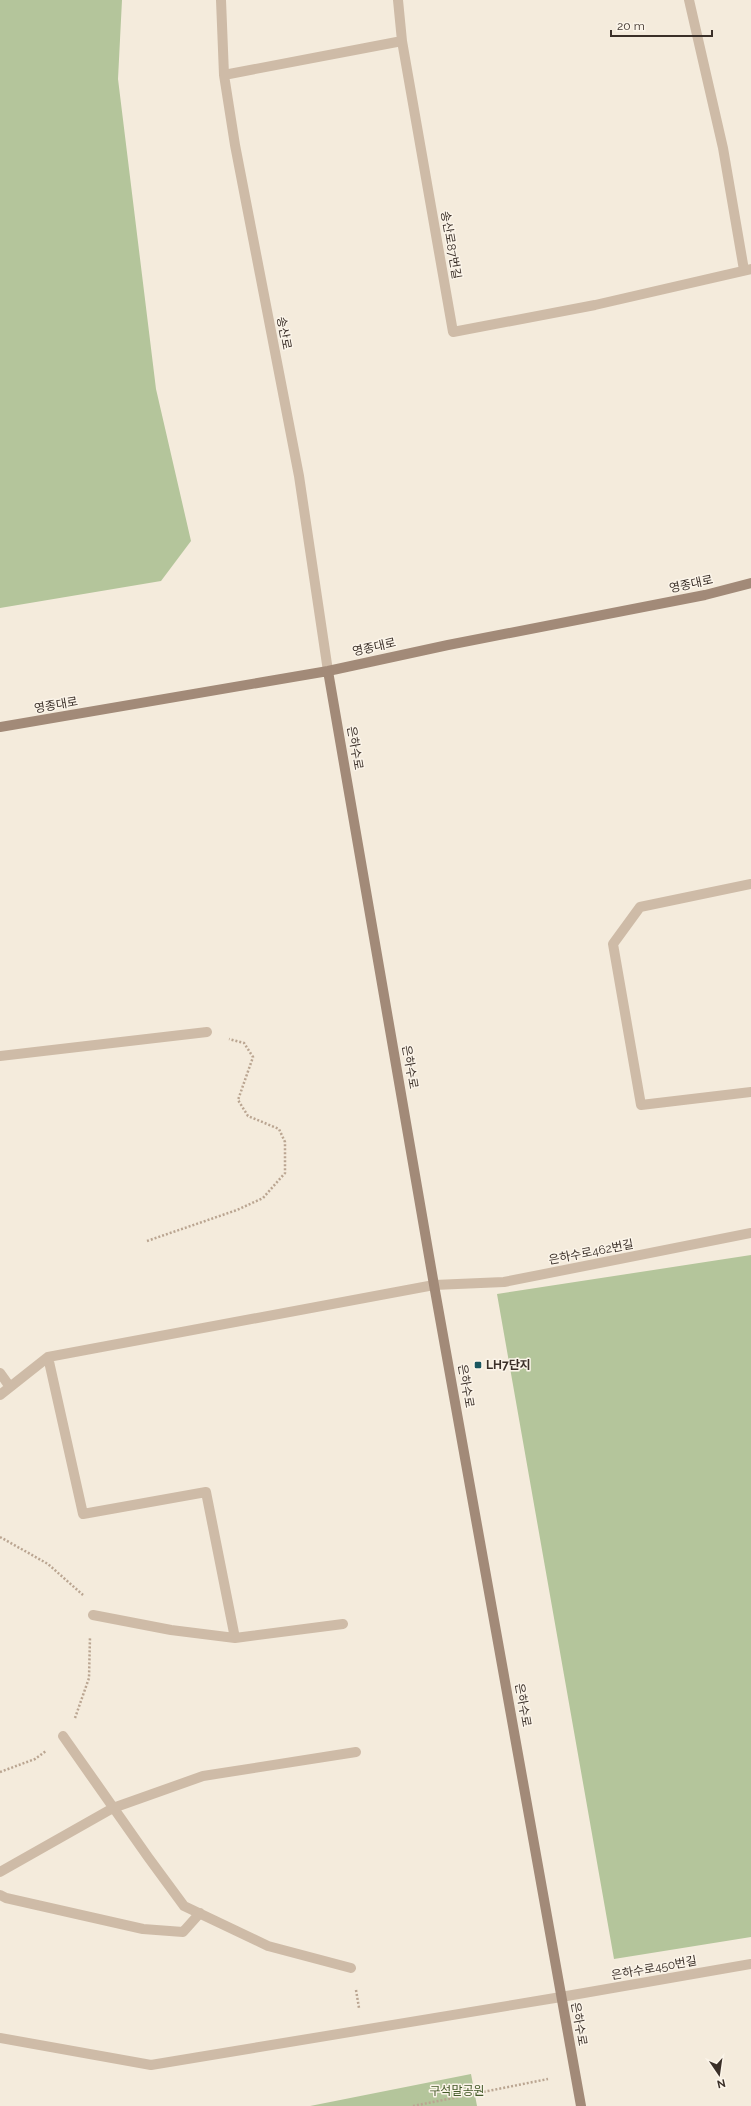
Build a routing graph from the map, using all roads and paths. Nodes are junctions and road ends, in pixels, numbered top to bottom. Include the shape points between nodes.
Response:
1 (221, 0) edge
2 (398, 0) edge
3 (689, 0) edge
4 (402, 41) junction
5 (224, 75) junction
6 (748, 269) edge
7 (751, 583) edge
8 (328, 671) junction
9 (0, 727) edge
10 (751, 884) edge
11 (207, 1032) joint
12 (0, 1056) edge
13 (751, 1092) edge
14 (751, 1234) edge
15 (147, 1241) dead end
16 (434, 1285) junction
17 (48, 1357) junction
18 (0, 1373) edge
19 (10, 1387) junction
20 (0, 1395) edge
21 (0, 1537) edge
22 (93, 1615) junction
23 (343, 1624) dead end
24 (234, 1638) junction
25 (64, 1736) junction
26 (356, 1752) dead end
27 (0, 1772) edge
28 (113, 1808) junction
29 (0, 1872) edge
30 (0, 1895) edge
31 (200, 1913) junction
32 (751, 1964) edge
33 (351, 1968) joint
34 (561, 1997) junction
35 (364, 2030) junction
36 (0, 2038) edge
37 (548, 2079) dead end
38 (413, 2106) edge
39 (581, 2106) edge

1 - 5 street, 송산로
2 - 4 street
3 - 6 street
4 - 5 street
4 - 6 street, 송산로87번길 via 453,332 595,305
5 - 8 street, 송산로 via 234,145 299,476
7 - 8 street, 영종대로 via 705,595
8 - 9 street, 영종대로
8 - 16 street, 은하수로
10 - 13 street via 640,907 613,944 641,1105
11 - 12 street
11 - 15 path via 244,1043 253,1057 238,1100 248,1116 279,1129 285,1142 285,1173 263,1198 237,1210
14 - 16 street, 은하수로462번길 via 504,1282
16 - 17 street, 은하수로462번길
16 - 34 street, 은하수로
17 - 19 street
17 - 24 street via 83,1514 206,1492
18 - 19 street
19 - 20 street
21 - 22 path via 48,1564 83,1595
22 - 24 street via 171,1630
22 - 25 path via 89,1678 74,1723
23 - 24 street
25 - 27 path via 35,1759
25 - 28 street
26 - 28 street via 203,1776
28 - 29 street
28 - 31 street via 184,1906
30 - 31 street via 143,1930 183,1932
31 - 33 street via 268,1946
32 - 34 street, 은하수로450번길
33 - 35 path
34 - 35 street, 은하수로450번길
34 - 39 street, 은하수로
35 - 36 street, 은하수로450번길 via 151,2065
37 - 38 path

